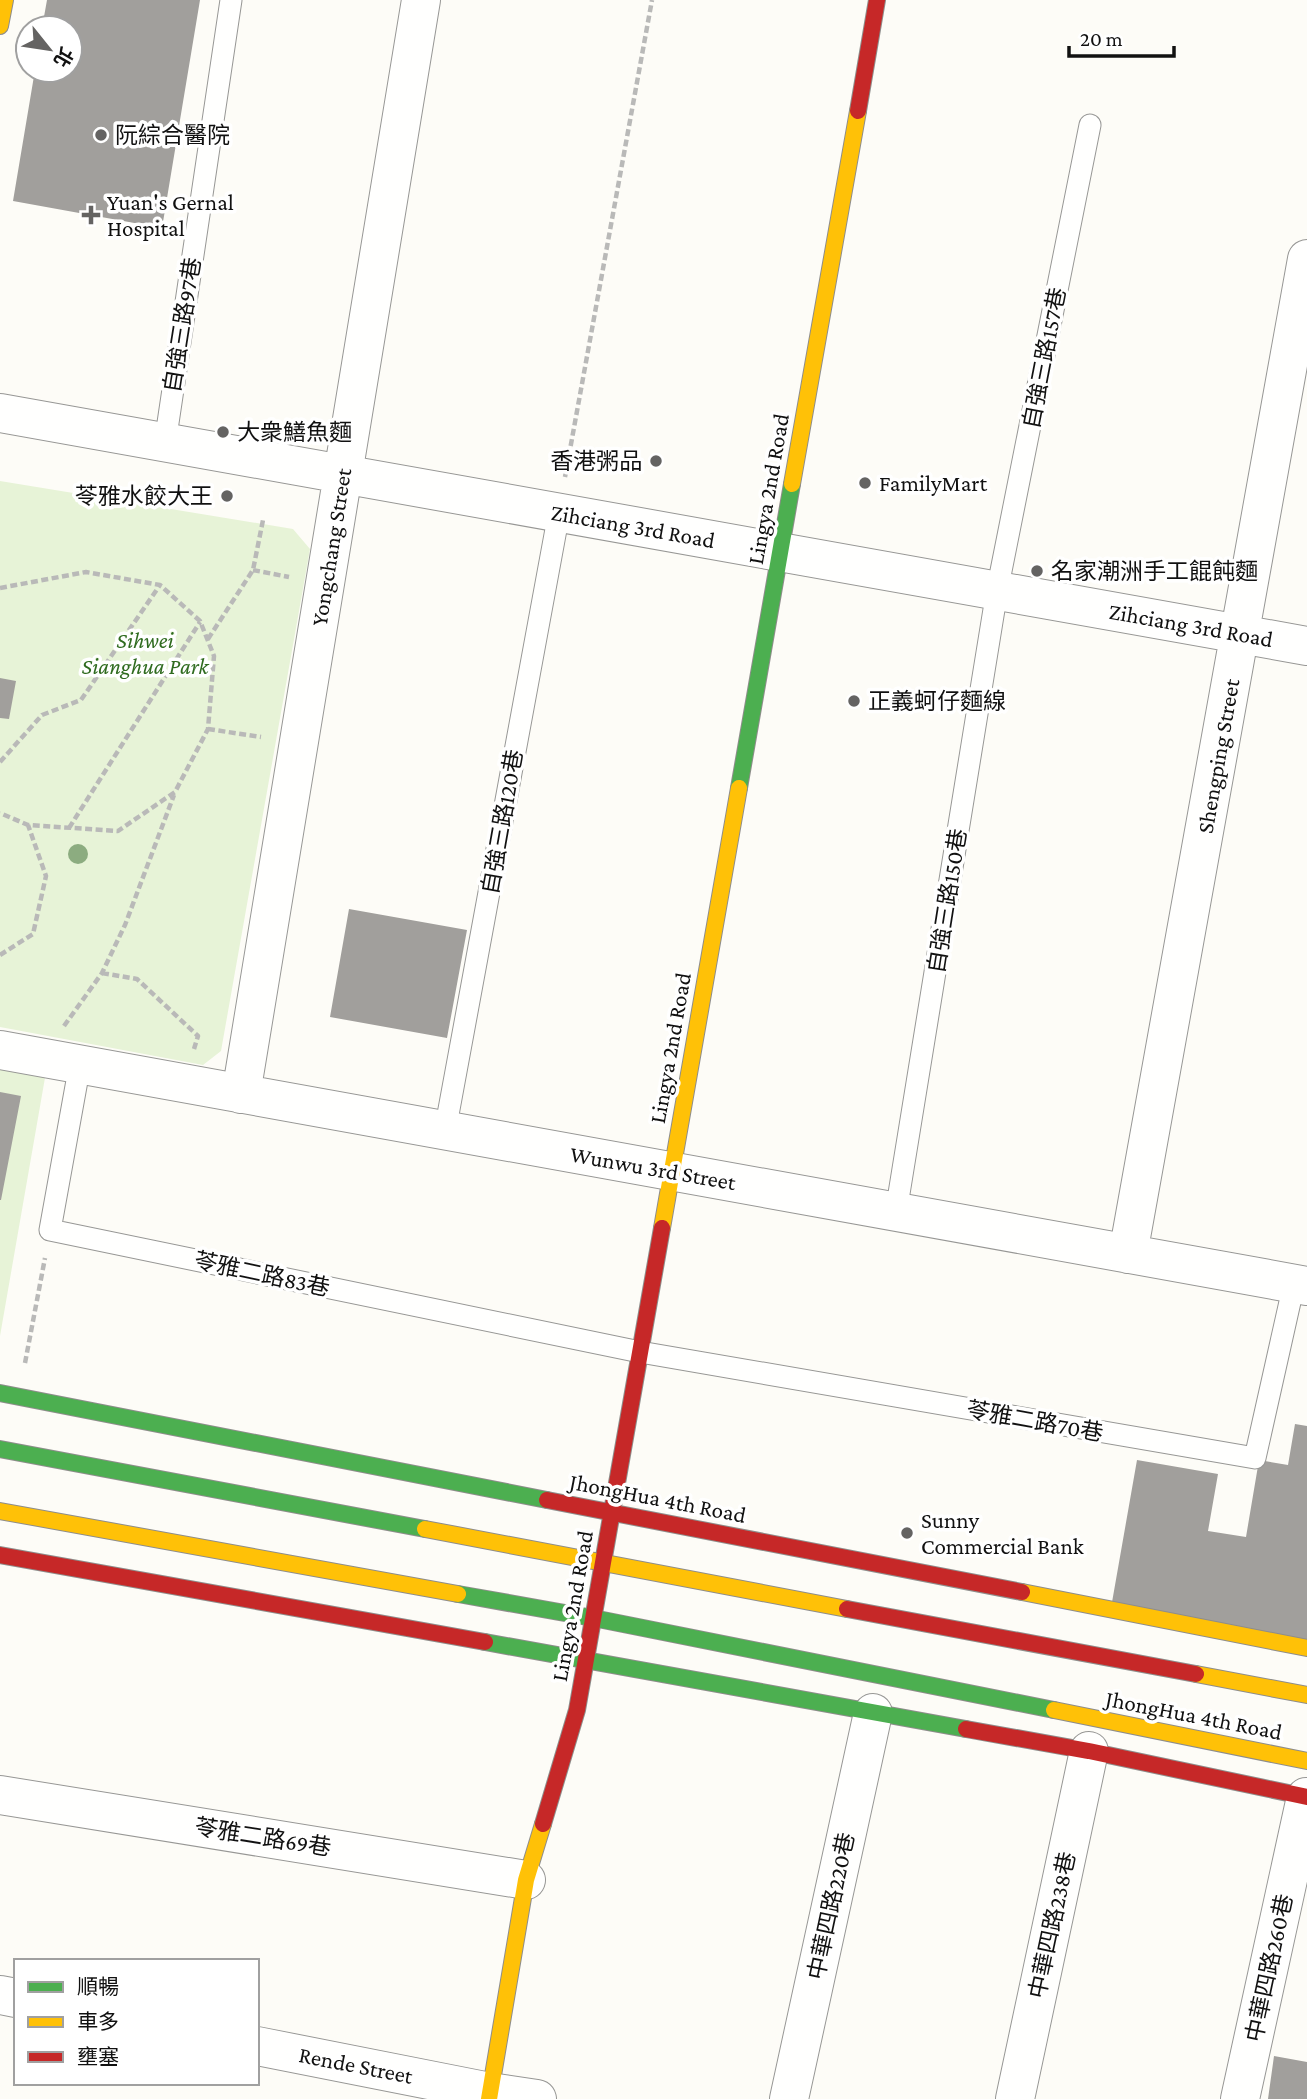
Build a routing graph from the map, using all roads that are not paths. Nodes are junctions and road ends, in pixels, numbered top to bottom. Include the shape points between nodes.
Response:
1 (5, 0) edge
2 (232, 0) edge
3 (421, 0) edge
4 (877, 0) edge
5 (0, 26) edge
6 (1090, 125) dead end
7 (1307, 259) edge
8 (0, 413) edge
9 (165, 443) junction
10 (343, 474) junction
11 (559, 513) junction
12 (780, 552) junction
13 (997, 591) junction
14 (1240, 634) junction
15 (1307, 646) edge
16 (0, 1050) edge
17 (80, 1064) junction
18 (241, 1094) junction
19 (445, 1131) junction
20 (671, 1172) junction
21 (896, 1212) junction
22 (1128, 1254) junction
23 (1300, 1285) edge
24 (640, 1352) junction
25 (0, 1393) edge
26 (0, 1449) edge
27 (0, 1511) edge
28 (612, 1512) junction
29 (0, 1555) edge
30 (603, 1562) junction
31 (593, 1618) junction
32 (1307, 1648) edge
33 (586, 1661) junction
34 (1307, 1695) edge
35 (873, 1713) junction
36 (1089, 1751) junction
37 (1307, 1760) edge
38 (0, 1795) edge
39 (1307, 1797) edge
40 (526, 1880) junction
41 (259, 2046) edge
42 (489, 2096) edge
43 (537, 2099) edge
44 (789, 2099) edge
45 (1015, 2099) edge
46 (1240, 2099) edge

1 - 5 street
2 - 9 lane, 自強三路97巷
3 - 10 street, Yongchang Street
4 - 12 street, Lingya 2nd Road
6 - 13 lane, 自強三路157巷
7 - 14 street, Shengping Street
8 - 9 street, Zihciang 3rd Road
9 - 10 street, Zihciang 3rd Road
10 - 11 street, Zihciang 3rd Road
10 - 18 street, Yongchang Street
11 - 12 street, Zihciang 3rd Road
11 - 19 lane, 自強三路120巷
12 - 13 street, Zihciang 3rd Road
12 - 20 street, Lingya 2nd Road
13 - 14 street, Zihciang 3rd Road
13 - 21 lane, 自強三路150巷
14 - 15 street, Zihciang 3rd Road
14 - 22 street, Shengping Street
16 - 17 street, Wunwu 3rd Street
17 - 18 street, Wunwu 3rd Street
17 - 24 lane, 苓雅二路83巷 via 50,1230
18 - 19 street, Wunwu 3rd Street
19 - 20 street, Wunwu 3rd Street
20 - 21 street, Wunwu 3rd Street
20 - 24 street, Lingya 2nd Road
21 - 22 street, Wunwu 3rd Street
22 - 23 street, Wunwu 3rd Street
23 - 24 lane, 苓雅二路70巷 via 1255,1458
24 - 28 street, Lingya 2nd Road
25 - 28 street, JhongHua 4th Road
26 - 30 street, JhongHua 4th Road
27 - 31 street, JhongHua 4th Road
28 - 30 street, Lingya 2nd Road
28 - 32 street, JhongHua 4th Road
29 - 33 street
30 - 31 street, Lingya 2nd Road
30 - 34 street, JhongHua 4th Road
31 - 33 street, Lingya 2nd Road
31 - 37 street, JhongHua 4th Road
33 - 35 street
33 - 40 street, Lingya 2nd Road via 577,1710
35 - 36 street
35 - 44 street, 中華四路220巷
36 - 39 street
36 - 45 street, 中華四路238巷
38 - 40 street, 苓雅二路69巷
39 - 46 street, 中華四路260巷
40 - 42 street, Lingya 2nd Road
41 - 42 street, Rende Street
42 - 43 street, Rende Street

